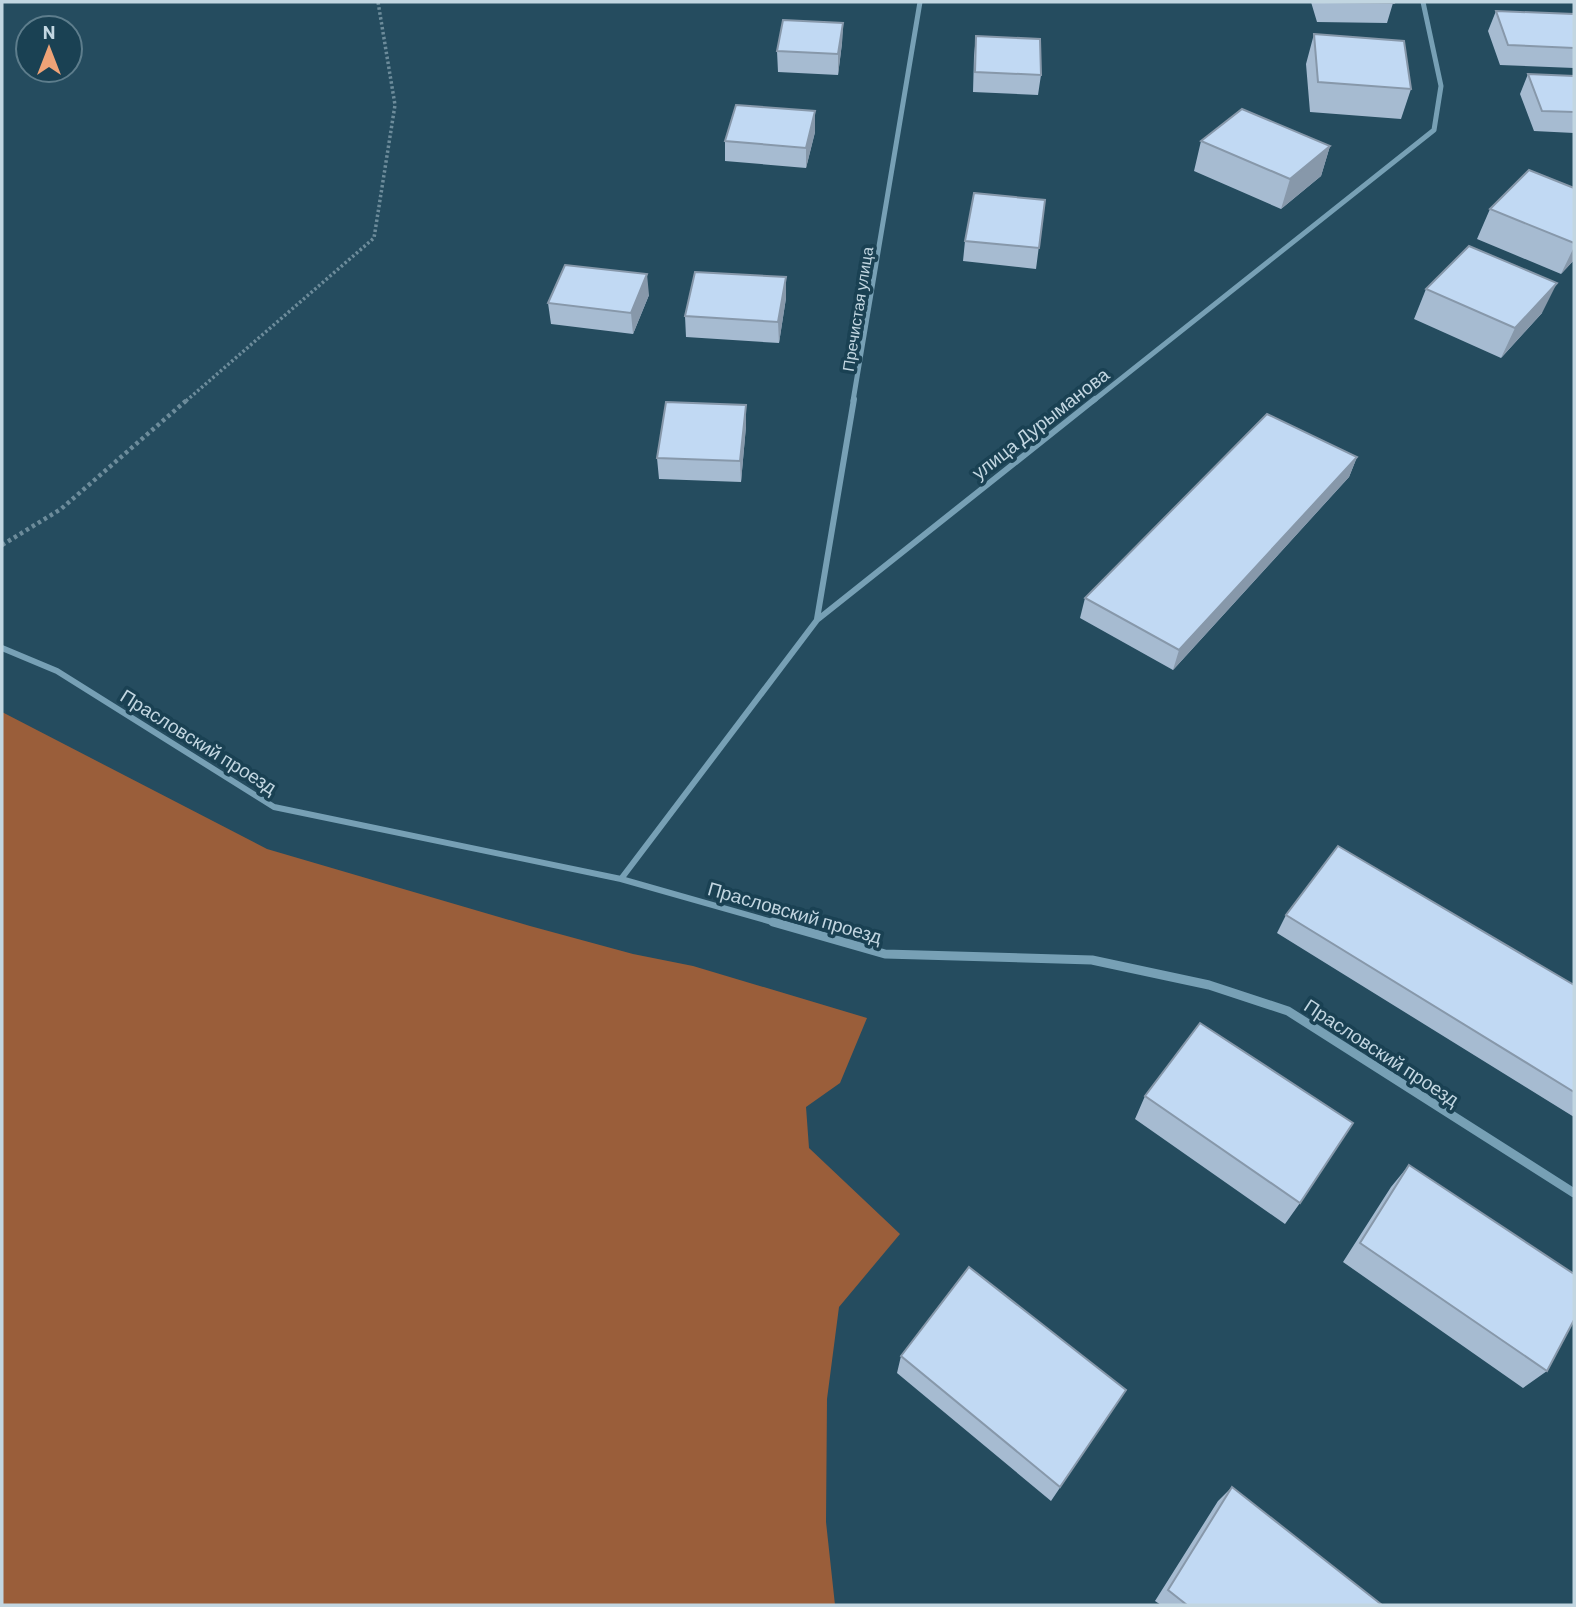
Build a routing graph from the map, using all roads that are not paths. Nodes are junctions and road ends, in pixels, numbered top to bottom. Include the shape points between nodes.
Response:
1 (920, 2) edge
2 (1423, 2) edge
3 (817, 620) junction
4 (2, 649) edge
5 (621, 879) junction
6 (1574, 1193) edge

1 - 3 street, Пречистая улица
2 - 3 street, улица Дурыманова via 1441,86 1434,130
3 - 5 street, улица Дурыманова
4 - 5 street, Прасловский проезд via 57,671 274,807
5 - 6 street, Прасловский проезд via 885,954 1092,960 1209,985 1288,1011

